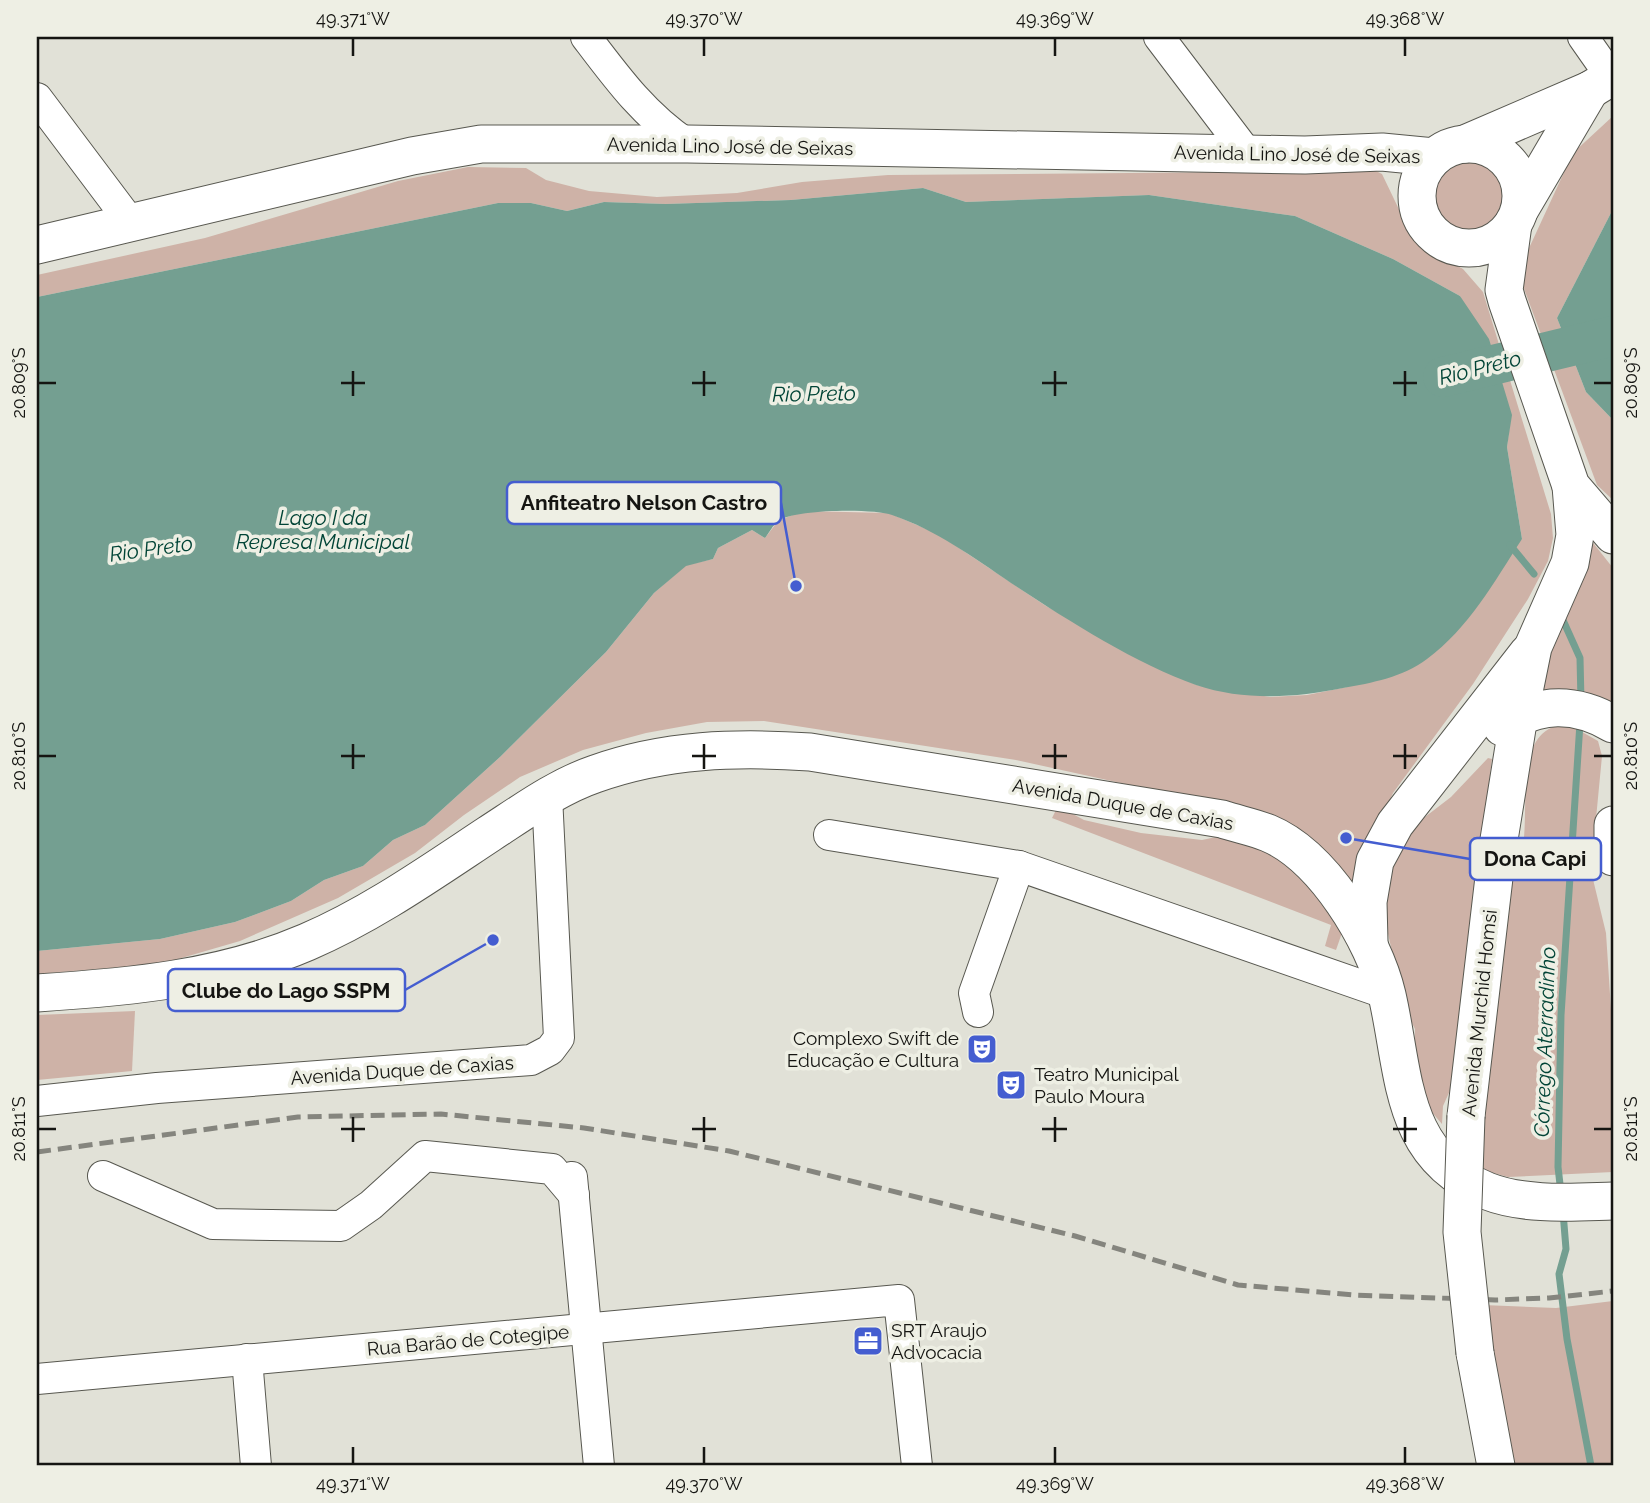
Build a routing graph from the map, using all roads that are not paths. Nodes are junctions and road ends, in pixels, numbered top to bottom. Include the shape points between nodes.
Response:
1 (586, 37) edge
2 (1159, 37) edge
3 (1583, 37) edge
4 (1605, 81) edge
5 (628, 94) junction
6 (37, 98) edge
7 (623, 144) junction
8 (687, 144) junction
9 (1450, 150) junction
10 (1247, 153) junction
11 (1516, 217) junction
12 (131, 223) junction
13 (1442, 241) junction
14 (37, 245) edge
15 (1505, 295) junction
16 (1572, 486) junction
17 (1613, 536) edge
18 (1532, 647) junction
19 (1591, 715) edge
20 (1518, 716) junction
21 (1418, 792) junction
22 (547, 796) junction
23 (1613, 825) edge
24 (829, 835) dead end
25 (1613, 857) edge
26 (1019, 866) junction
27 (1371, 947) junction
28 (1325, 974) junction
29 (37, 993) edge
30 (1387, 994) junction
31 (978, 1012) dead end
32 (37, 1101) edge
33 (103, 1176) dead end
34 (1582, 1201) edge
35 (587, 1330) junction
36 (247, 1359) junction
37 (37, 1379) edge
38 (256, 1466) edge
39 (599, 1466) edge
40 (917, 1466) edge
41 (1496, 1466) edge

1 - 5 street
2 - 10 street
3 - 4 street
4 - 9 main road, Avenida Lino José de Seixas
4 - 11 main road
5 - 7 street via 632,127
5 - 8 street via 653,121
6 - 12 street
7 - 8 main road, Avenida Lino José de Seixas
7 - 12 main road, Avenida Lino José de Seixas via 481,144 449,149
8 - 10 main road, Avenida Lino José de Seixas
9 - 10 main road, Avenida Lino José de Seixas
9 - 11 main road via 1481,146 1509,163 1521,193
9 - 13 main road via 1421,177 1416,201 1429,231
11 - 13 main road via 1503,237 1473,248
11 - 15 main road, Avenida Murchid Homsi
12 - 14 main road, Avenida Lino José de Seixas
13 - 15 main road
15 - 16 main road, Avenida Murchid Homsi
16 - 17 main road, Avenida Murchid Homsi
16 - 18 main road, Avenida Murchid Homsi via 1575,535 1570,563
18 - 20 main road, Avenida Murchid Homsi
18 - 21 main road
19 - 20 main road via 1538,709
20 - 21 main road
20 - 41 main road, Avenida Murchid Homsi, bridge via 1466,1116 1462,1232 1475,1353
21 - 27 main road via 1375,861 1368,902
22 - 27 main road, Avenida Duque de Caxias via 594,774 635,762 751,748 810,752 1222,819 1269,834 1304,857 1331,887
22 - 29 main road, Avenida Duque de Caxias via 375,908 305,943 164,982
22 - 32 street, Avenida Duque de Caxias via 559,1038 550,1050 531,1060
23 - 25 main road
24 - 26 street
26 - 28 street
26 - 31 street via 974,993
27 - 28 street via 1353,968
27 - 30 main road, Avenida Duque de Caxias
28 - 30 street
30 - 34 main road, Avenida Duque de Caxias via 1410,1113 1422,1141 1445,1165 1486,1191 1517,1198
33 - 35 street via 213,1224 341,1226 425,1156 552,1169 573,1186
35 - 36 street, Rua Barão de Cotegipe
35 - 39 street
35 - 40 street, Rua Barão de Cotegipe via 899,1300
36 - 37 street, Rua Barão de Cotegipe
36 - 38 street

